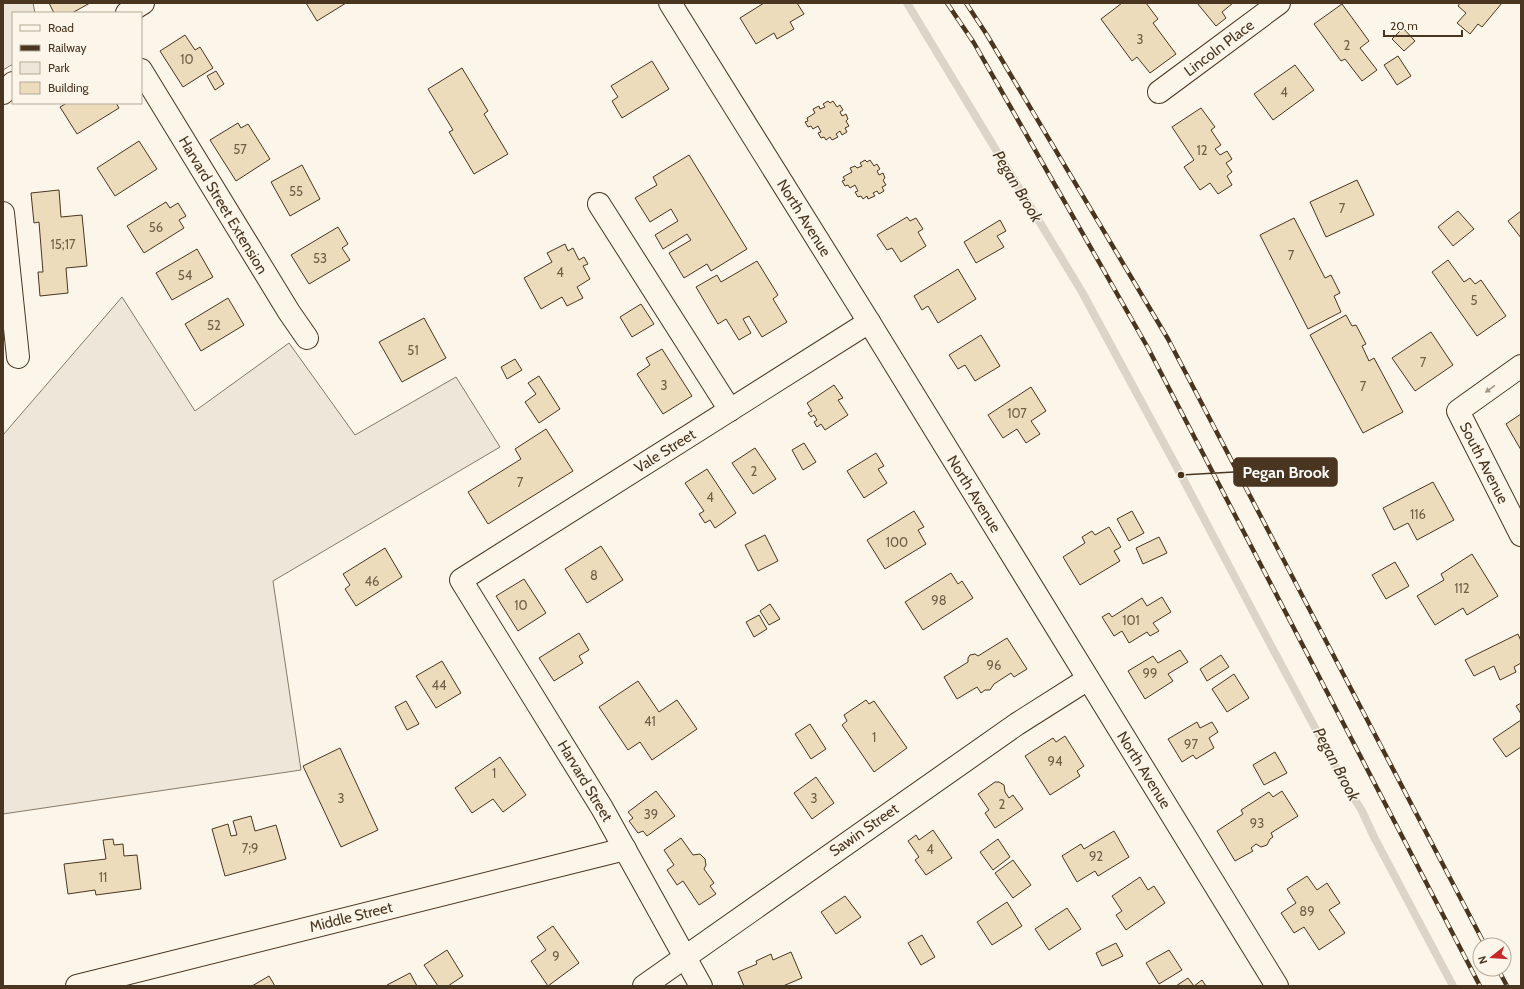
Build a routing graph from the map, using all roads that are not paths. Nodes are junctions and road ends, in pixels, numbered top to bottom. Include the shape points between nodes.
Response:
1 (143, 3) edge
2 (670, 3) edge
3 (1280, 3) edge
4 (129, 12) edge
5 (142, 72) edge
6 (12, 84) edge
7 (1159, 92) dead end
8 (3, 93) edge
9 (599, 204) dead end
10 (3, 213) edge
11 (869, 322) junction
12 (307, 338) dead end
13 (18, 357) dead end
14 (1521, 366) edge
15 (730, 410) junction
16 (1521, 535) edge
17 (461, 580) joint
18 (1088, 679) junction
19 (625, 849) junction
20 (685, 956) junction
21 (76, 986) edge
22 (644, 986) edge
23 (702, 986) edge
24 (1277, 986) edge

1 - 4 street
2 - 11 street, North Avenue
3 - 7 street, Lincoln Place
5 - 12 street, Harvard Street Extension
6 - 8 street
9 - 15 street
10 - 13 street
11 - 15 street, Vale Street
11 - 18 street, North Avenue
14 -> 16 street, South Avenue via 1458,411
15 - 17 street, Vale Street
17 - 19 street, Harvard Street via 580,771
18 - 20 street, Sawin Street via 1017,724
18 - 24 street, North Avenue
19 - 20 street, Harvard Street
19 - 21 street, Middle Street
20 - 22 street, Sawin Street
20 - 23 street, Harvard Street

